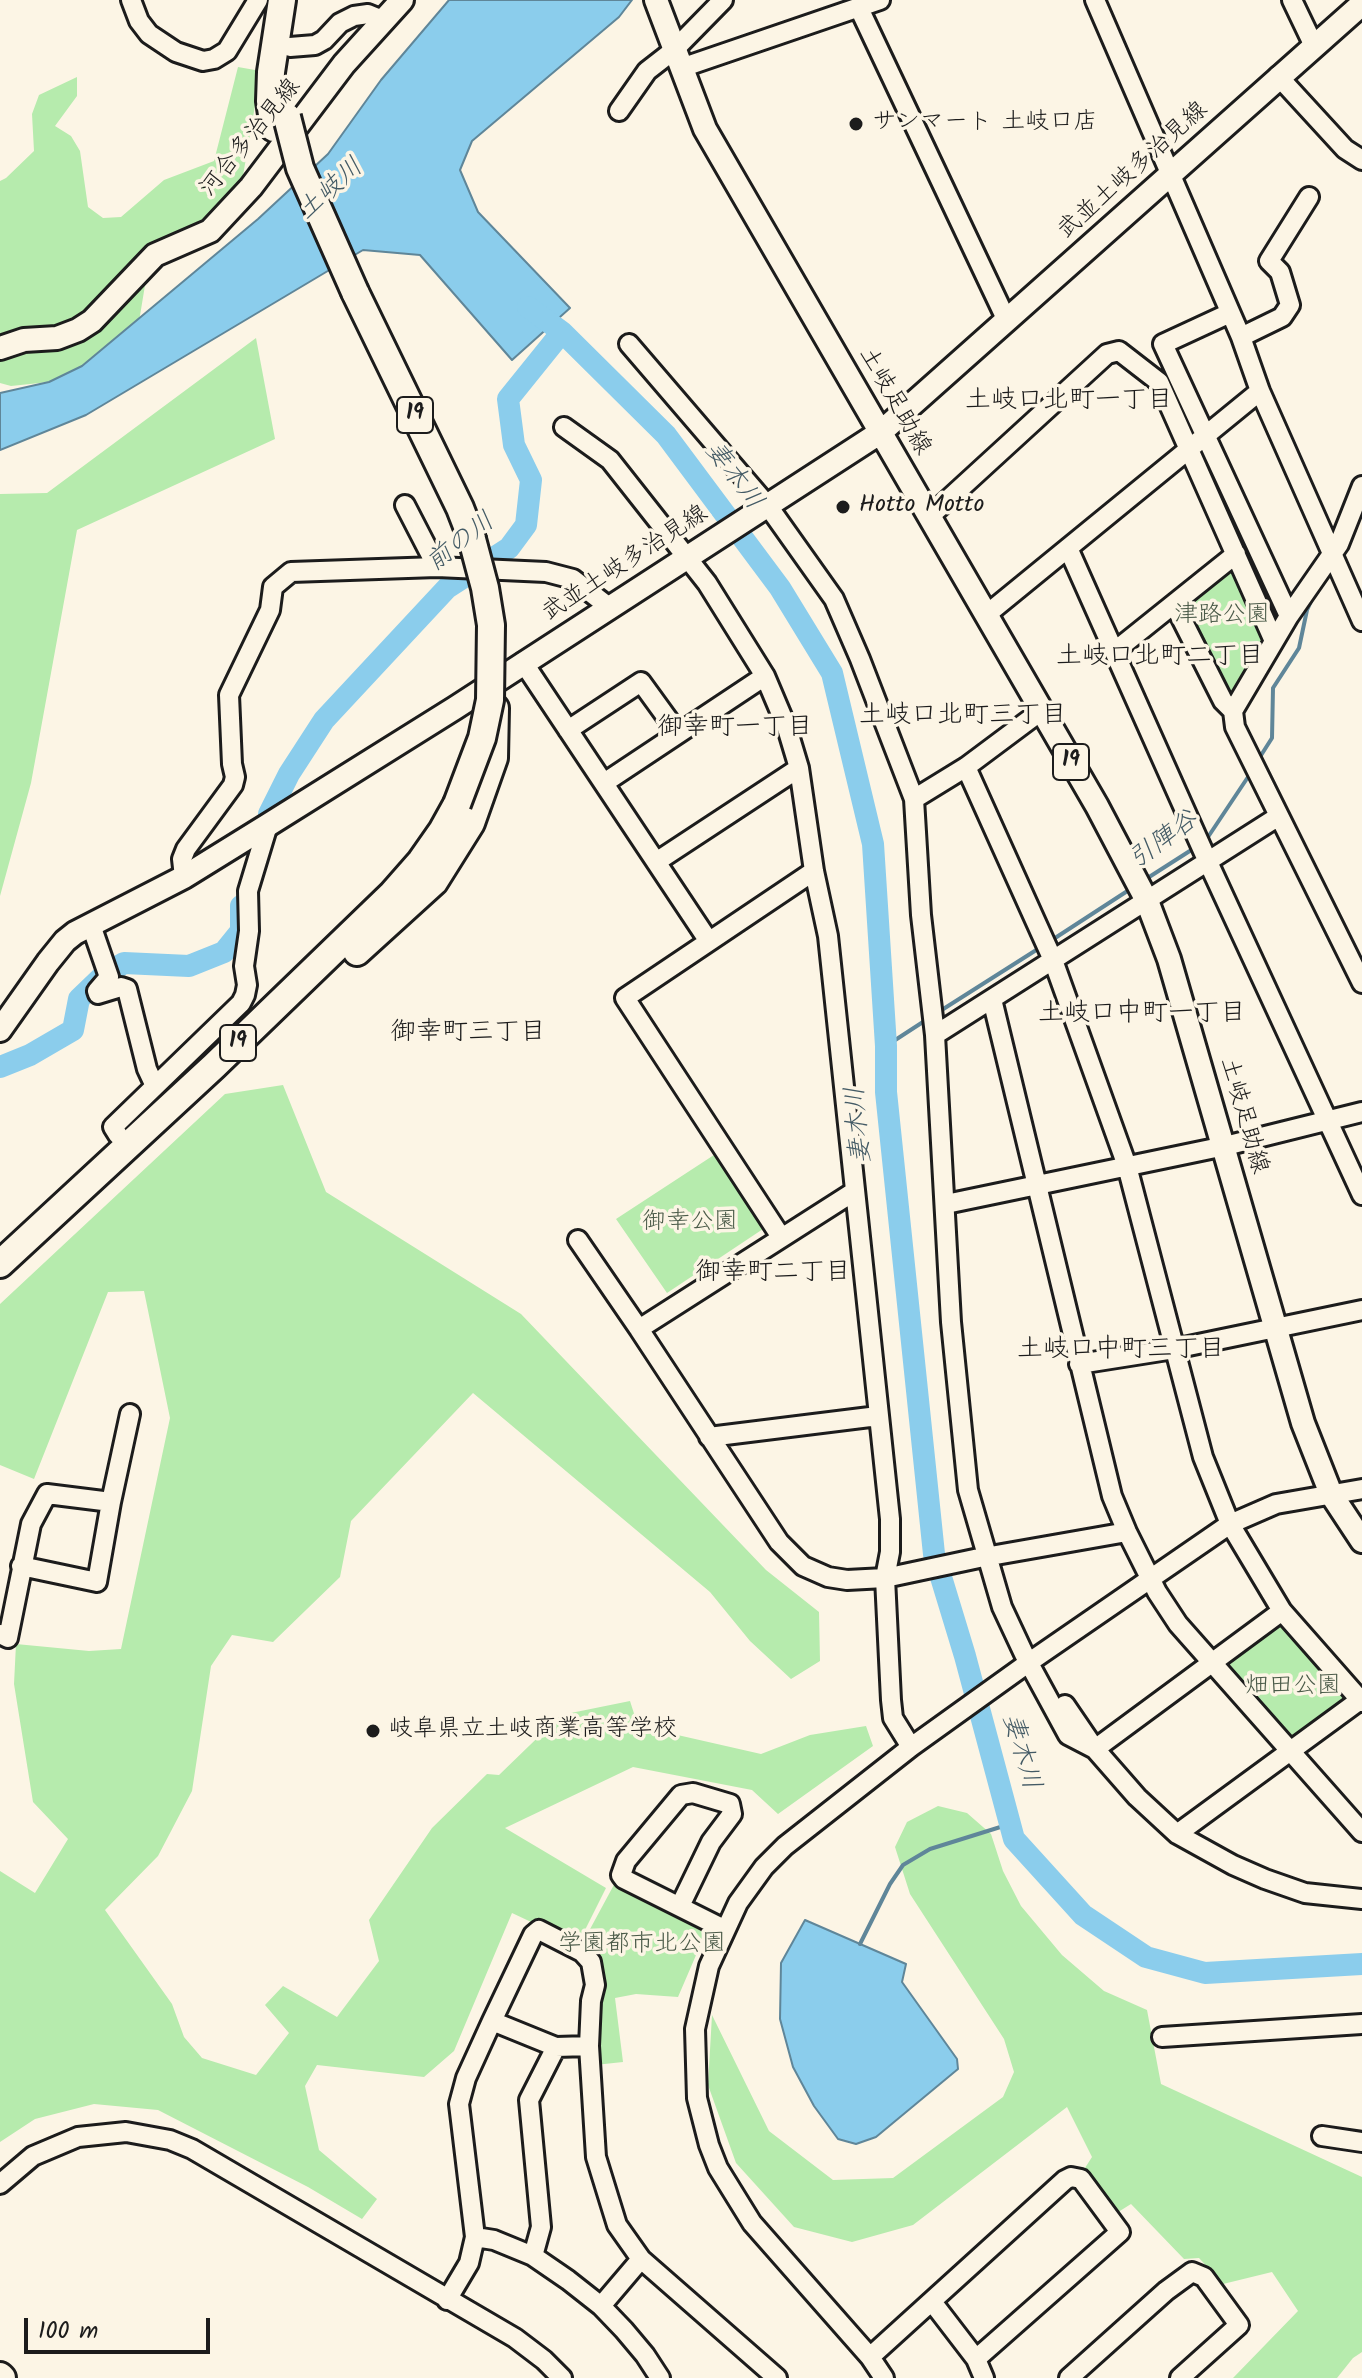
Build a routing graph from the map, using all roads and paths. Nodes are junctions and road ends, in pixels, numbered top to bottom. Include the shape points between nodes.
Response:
1 (131, 0) edge
2 (282, 0) edge
3 (300, 0) edge
4 (402, 0) edge
5 (656, 0) edge
6 (723, 0) edge
7 (880, 0) edge
8 (1095, 0) edge
9 (1292, 0) edge
10 (254, 3) edge
11 (1362, 4) edge
12 (859, 8) junction
13 (385, 21) junction
14 (1314, 46) junction
15 (290, 47) junction
16 (674, 50) junction
17 (1278, 76) junction
18 (619, 111) dead end
19 (281, 123) junction
20 (1362, 160) edge
21 (1171, 174) junction
22 (1309, 197) dead end
23 (1230, 313) junction
24 (1007, 321) junction
25 (1241, 337) junction
26 (629, 344) dead end
27 (0, 348) edge
28 (1260, 391) junction
29 (564, 427) dead end
30 (881, 432) junction
31 (1206, 434) junction
32 (1188, 448) junction
33 (1362, 486) edge
34 (405, 505) dead end
35 (766, 507) junction
36 (929, 517) junction
37 (1068, 548) junction
38 (1332, 551) junction
39 (691, 554) junction
40 (1236, 554) junction
41 (437, 567) junction
42 (1174, 604) junction
43 (609, 607) junction
44 (986, 615) junction
45 (1289, 616) junction
46 (1362, 621) edge
47 (1274, 641) junction
48 (1115, 651) junction
49 (523, 662) junction
50 (765, 676) junction
51 (488, 686) junction
52 (1041, 711) junction
53 (1233, 711) junction
54 (568, 730) junction
55 (678, 733) junction
56 (966, 767) junction
57 (799, 768) junction
58 (604, 783) junction
59 (914, 799) junction
60 (450, 802) junction
61 (1279, 816) junction
62 (268, 825) junction
63 (656, 862) junction
64 (1208, 862) junction
65 (814, 871) junction
66 (184, 877) junction
67 (1147, 901) junction
68 (91, 925) junction
69 (708, 940) junction
70 (1053, 960) junction
71 (1362, 983) edge
72 (992, 999) junction
73 (0, 1030) edge
74 (935, 1035) junction
75 (214, 1066) junction
76 (154, 1084) junction
77 (1362, 1112) edge
78 (1326, 1121) junction
79 (118, 1135) junction
80 (1225, 1146) junction
81 (1127, 1166) junction
82 (1036, 1186) junction
83 (855, 1191) junction
84 (1362, 1195) edge
85 (946, 1204) junction
86 (781, 1237) junction
87 (578, 1240) dead end
88 (0, 1248) edge
89 (0, 1264) edge
90 (1362, 1310) edge
91 (639, 1329) junction
92 (1277, 1329) junction
93 (1174, 1349) junction
94 (1079, 1364) junction
95 (130, 1414) dead end
96 (878, 1416) junction
97 (709, 1437) junction
98 (1362, 1489) edge
99 (1331, 1494) junction
100 (111, 1502) junction
101 (1230, 1524) junction
102 (1127, 1532) junction
103 (1362, 1541) edge
104 (983, 1557) junction
105 (21, 1566) junction
106 (892, 1577) junction
107 (1151, 1579) junction
108 (1282, 1611) junction
109 (0, 1634) edge
110 (1213, 1662) junction
111 (1024, 1666) junction
112 (1361, 1701) edge
113 (1065, 1705) dead end
114 (911, 1747) junction
115 (1095, 1749) junction
116 (1292, 1750) junction
117 (1361, 1829) edge
118 (1177, 1834) junction
119 (1362, 1899) edge
120 (680, 1906) junction
121 (724, 1929) junction
122 (492, 2021) junction
123 (1362, 2024) edge
124 (1162, 2037) dead end
125 (589, 2046) junction
126 (556, 2047) junction
127 (1322, 2136) dead end
128 (1362, 2142) edge
129 (0, 2184) edge
130 (475, 2237) junction
131 (533, 2256) junction
132 (641, 2259) junction
133 (447, 2300) junction
134 (933, 2303) junction
135 (601, 2306) junction
136 (870, 2357) junction
137 (976, 2359) junction
138 (766, 2375) edge
139 (562, 2378) edge
140 (660, 2378) edge
141 (884, 2378) edge
142 (984, 2378) edge
143 (1069, 2378) edge
144 (1180, 2378) edge

1 - 10 street via 149,34 176,52 203,61 227,51
2 - 19 highway, 19 via 270,101
3 - 15 highway, 19
4 - 13 main road, 河合多治見線
5 - 16 main road, 土岐足助線 / 19
6 - 16 street
7 - 12 street
8 - 21 street
9 - 14 street
11 - 14 main road, 武並土岐多治見線
12 - 16 street
12 - 24 street
13 - 15 street via 368,14 354,16 315,45
13 - 27 main road, 河合多治見線 via 210,231 155,255 78,330
14 - 17 main road, 武並土岐多治見線
15 - 19 highway, 19
16 - 18 street via 647,71
16 - 30 main road, 土岐足助線 / 19 via 705,129
17 - 20 street via 1345,149
17 - 21 main road, 武並土岐多治見線
19 - 60 highway, 19 via 295,199 348,295 444,510 465,541 477,665 474,705
21 - 23 street
21 - 24 main road, 武並土岐多治見線
22 - 25 street via 1269,261 1280,272 1290,305 1282,317
23 - 25 street
23 - 31 street via 1163,344
24 - 30 main road, 武並土岐多治見線
25 - 28 street
26 - 35 street
28 - 31 street
28 - 38 street
29 - 39 street via 610,460
30 - 35 main road, 武並土岐多治見線
30 - 36 main road, 土岐足助線 / 19
31 - 32 street
31 - 45 street
32 - 36 street via 1159,382 1119,351 1107,354
32 - 37 street
32 - 40 street
33 - 38 street
34 - 41 street
35 - 39 main road, 武並土岐多治見線
35 - 59 street via 834,599
36 - 44 main road, 土岐足助線 / 19
37 - 44 street
37 - 48 street
38 - 45 street
38 - 46 street
39 - 43 main road, 武並土岐多治見線
39 - 50 street
40 - 42 street
40 - 47 street
41 - 43 street via 561,575
41 - 66 street via 291,572 273,587 270,610 229,695 233,785 186,849
42 - 48 street
42 - 53 street
43 - 49 main road, 武並土岐多治見線
44 - 52 main road, 土岐足助線 / 19
45 - 47 street
47 - 53 street
48 - 64 street
49 - 51 main road, 武並土岐多治見線
49 - 54 street
50 - 55 street
50 - 57 street
51 - 62 main road, 武並土岐多治見線
51 - 75 highway via 495,698 494,758 471,823 434,882 264,1034
52 - 56 street
52 - 67 main road, 土岐足助線 / 19
53 - 61 street via 1235,727
54 - 55 street via 641,682
54 - 58 street
55 - 58 street
56 - 59 street
56 - 70 street
57 - 63 street
57 - 65 street
58 - 63 street
59 - 74 street
60 - 75 highway, 19 via 428,851 392,894
60 - 79 highway, 19 via 380,887
61 - 64 street
61 - 71 street
62 - 66 main road, 武並土岐多治見線
62 - 76 street via 248,891 245,995
63 - 69 street
64 - 67 street
64 - 78 street
65 - 69 street
65 - 83 street via 828,936
66 - 68 main road, 武並土岐多治見線
67 - 70 street
67 - 80 main road, 土岐足助線 / 19
68 - 73 main road, 武並土岐多治見線 via 65,941
68 - 76 street via 108,973 98,994 127,989
69 - 86 street via 625,998
70 - 72 street
70 - 81 street
72 - 74 street
72 - 82 street
74 - 85 street
75 - 89 highway, 19
76 - 79 street via 113,1127
77 - 78 street
78 - 80 street
78 - 84 street
79 - 88 highway, 19
80 - 81 street
80 - 92 main road, 土岐足助線 / 19
81 - 82 street
81 - 93 street
82 - 85 street
82 - 94 street
83 - 86 street
83 - 96 street
85 - 104 street via 966,1476
86 - 91 street
87 - 91 street
90 - 92 street
91 - 97 street
92 - 93 street
92 - 99 main road, 土岐足助線 / 19 via 1303,1423
93 - 94 street
93 - 101 street via 1203,1457
94 - 102 street via 1112,1496
95 - 100 street
96 - 97 street
96 - 106 street
97 - 106 street via 779,1542 803,1566 847,1580
98 - 99 street
99 - 101 street via 1276,1504
99 - 103 main road, 土岐足助線 / 19
100 - 105 street via 47,1494 31,1524
100 - 105 street via 97,1582
101 - 107 street
101 - 108 street
102 - 104 street
102 - 107 street
104 - 106 street
104 - 111 street
105 - 109 street via 8,1638
106 - 114 street via 893,1718
107 - 110 street via 1178,1624
107 - 111 street
108 - 110 street
108 - 112 street
110 - 115 street
110 - 116 street
111 - 114 street
111 - 115 street via 1068,1735
112 - 116 street
113 - 115 street
114 - 121 street via 785,1846 751,1884
115 - 118 street
116 - 117 street
116 - 118 street
118 - 119 street via 1265,1879 1305,1893
120 - 120 street via 621,1875 626,1861 681,1795 693,1793 730,1804 732,1814 711,1842
120 - 121 street
121 - 136 street via 709,1966 695,2029 696,2088 709,2145 752,2223
122 - 125 street via 539,1930 591,1962 595,1985
122 - 126 street
122 - 130 street via 459,2104
123 - 124 street
125 - 126 street
125 - 132 street via 600,2176 617,2225
126 - 131 street via 529,2100 541,2227
127 - 128 street
129 - 133 street via 33,2156 78,2137 126,2132 170,2140
130 - 131 street
130 - 133 street via 469,2263
131 - 135 street
132 - 135 street
132 - 138 street
133 - 139 street via 515,2338
134 - 136 street
134 - 137 street
134 - 137 street via 1065,2180 1081,2179 1120,2232
135 - 140 street
136 - 141 street
137 - 142 street
143 - 144 street via 1192,2272 1204,2277 1239,2325

